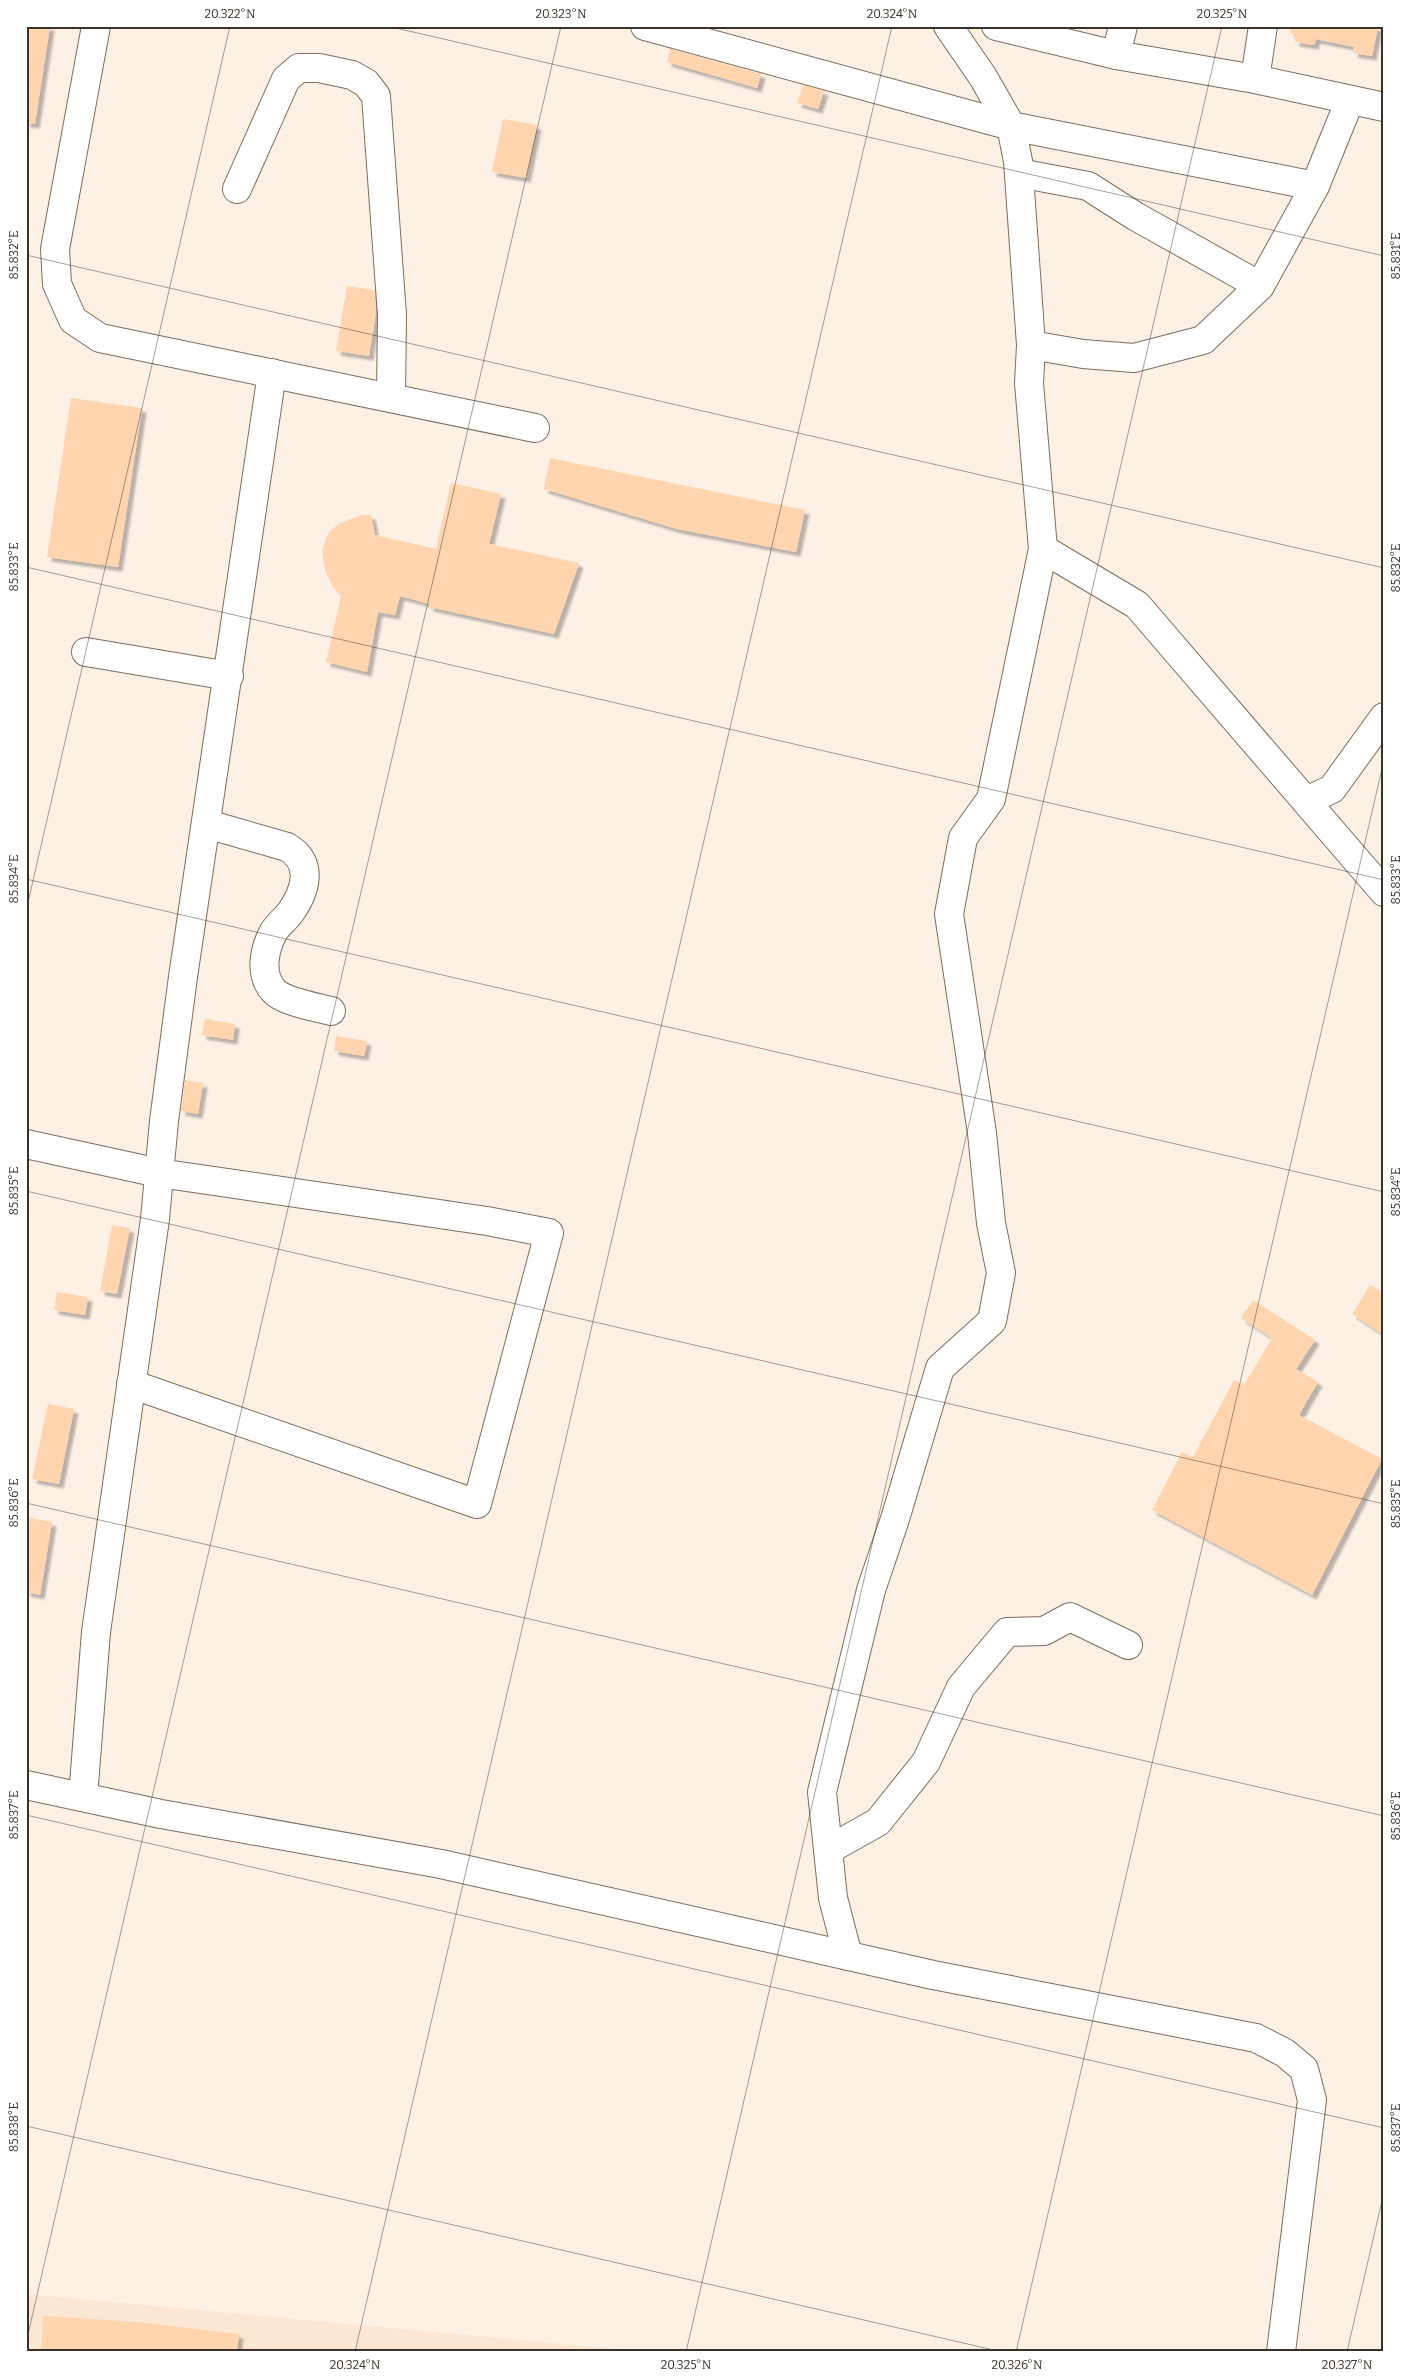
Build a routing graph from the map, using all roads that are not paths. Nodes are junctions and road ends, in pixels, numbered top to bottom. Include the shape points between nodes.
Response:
1 (96, 26) edge
2 (645, 26) edge
3 (948, 26) edge
4 (996, 26) edge
5 (1122, 26) edge
6 (1263, 26) edge
7 (1116, 55) junction
8 (1255, 79) junction
9 (1350, 100) junction
10 (1384, 107) edge
11 (1011, 126) junction
12 (1019, 173) junction
13 (1316, 186) junction
14 (237, 189) dead end
15 (1260, 286) junction
16 (1031, 345) junction
17 (272, 372) junction
18 (391, 397) junction
19 (535, 428) dead end
20 (1042, 549) junction
21 (86, 652) dead end
22 (229, 676) junction
23 (1382, 724) edge
24 (1306, 801) junction
25 (207, 824) junction
26 (1384, 892) edge
27 (331, 1011) dead end
28 (26, 1144) edge
29 (159, 1173) junction
30 (131, 1384) junction
31 (1128, 1645) dead end
32 (26, 1785) edge
33 (83, 1797) junction
34 (828, 1850) junction
35 (848, 1956) junction
36 (1281, 2352) edge

1 - 17 street via 55,249 57,284 73,320 100,338
2 - 11 street
3 - 11 street
4 - 7 street
5 - 7 street
6 - 8 street
7 - 8 street
8 - 9 street
9 - 10 street
9 - 13 street
11 - 12 street
11 - 13 street
12 - 15 street via 1088,186
12 - 16 street
13 - 15 street
14 - 18 street via 286,78 300,68 319,68 352,75 366,82 376,96 392,315
15 - 16 street via 1203,340 1134,358
16 - 20 street via 1029,383
17 - 18 street
17 - 22 street
18 - 19 street
20 - 24 street via 1137,604
20 - 34 street via 991,798 963,838 949,914 982,1133 991,1222 1001,1273 992,1321 940,1368 871,1590 822,1792
21 - 22 street
22 - 25 street
23 - 24 street via 1332,790
24 - 26 street
25 - 27 street via 287,847 303,861 305,877 299,899 274,931 267,946 265,976 274,991
25 - 29 street via 183,977
28 - 29 street
29 - 30 street
29 - 30 street via 487,1221 549,1234 477,1504
30 - 33 street via 96,1632
31 - 34 street via 1070,1617 1044,1631 1007,1632 960,1686 926,1762 878,1822
32 - 33 street
33 - 35 street via 441,1864
34 - 35 street via 833,1898
35 - 36 street via 1256,2038 1285,2053 1304,2069 1312,2100

